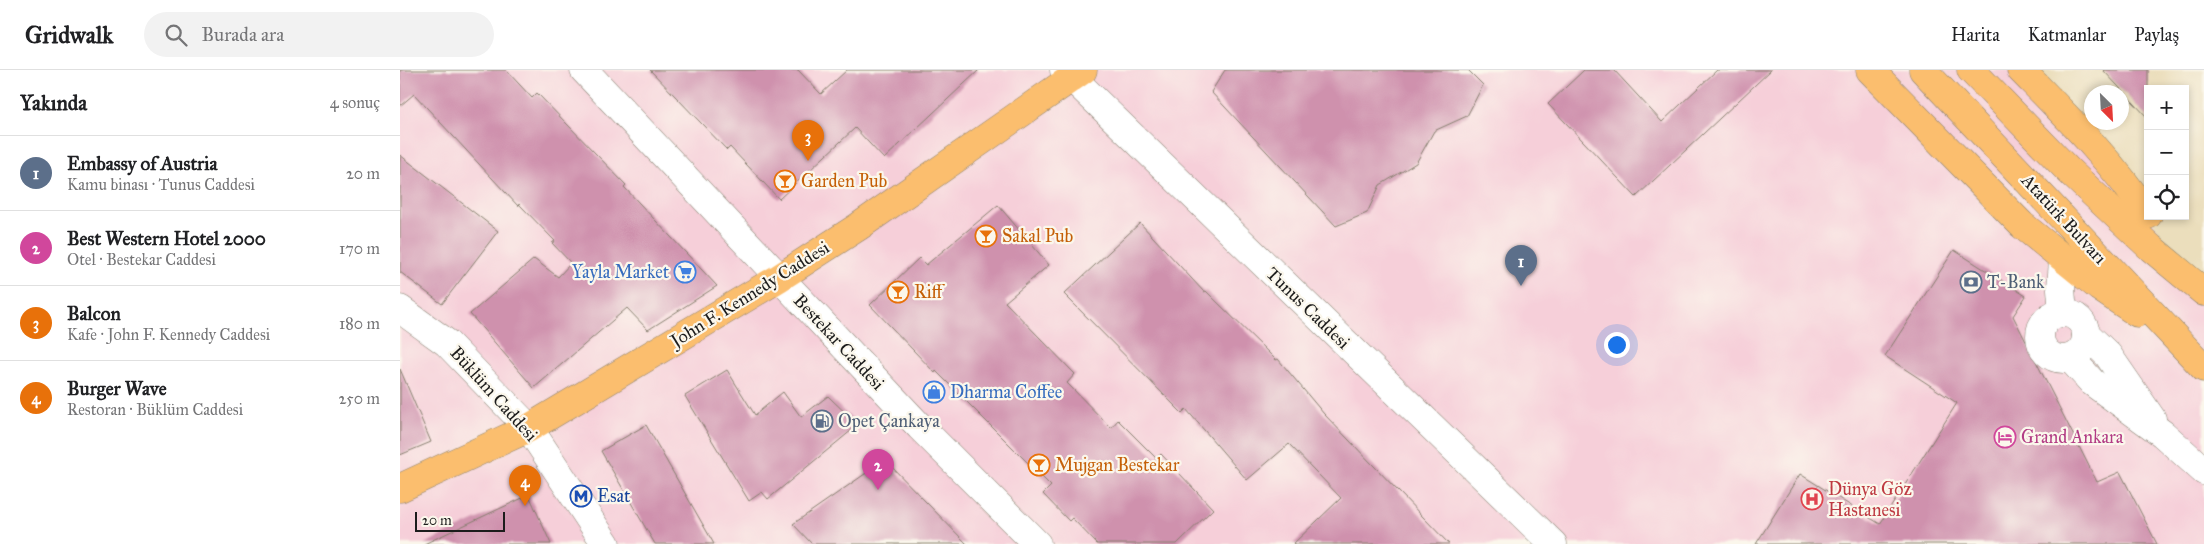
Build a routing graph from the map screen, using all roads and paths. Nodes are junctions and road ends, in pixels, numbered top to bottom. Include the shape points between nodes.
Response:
1 (584, 70) edge
2 (1870, 70) edge
3 (1924, 70) edge
4 (1970, 70) edge
5 (2020, 70) edge
6 (1073, 73) edge
7 (2144, 210) edge
8 (2150, 220) edge
9 (2063, 260) junction
10 (2183, 273) junction
11 (779, 278) junction
12 (2204, 292) edge
13 (400, 309) edge
14 (2063, 313) junction
15 (2086, 334) junction
16 (2172, 335) junction
17 (2070, 358) junction
18 (2204, 368) edge
19 (529, 428) junction
20 (2163, 434) junction
21 (2204, 471) edge
22 (400, 488) edge
23 (606, 544) edge
24 (1037, 544) edge
25 (1553, 544) edge

1 - 11 street, Bestekar Caddesi
2 - 9 main road via 2022,225
3 - 16 main road, Atatürk Bulvarı
4 - 10 main road, Atatürk Bulvarı via 2069,171 2151,248
5 - 7 main road via 2086,136 2129,186
6 - 11 main road, John F. Kennedy Caddesi via 866,222
6 - 25 street, Tunus Caddesi
8 - 10 main road
9 - 14 street via 2060,289
9 - 16 main road
10 - 12 main road, Atatürk Bulvarı
11 - 19 main road, John F. Kennedy Caddesi
11 - 24 street, Bestekar Caddesi via 920,427
13 - 19 street, Büklüm Caddesi via 447,343
14 - 15 street via 2079,320
14 - 17 street via 2045,321 2040,342 2048,354
15 - 17 street via 2082,349
15 - 20 street via 2108,355
16 - 18 main road, Atatürk Bulvarı
17 - 20 street via 2092,382
19 - 22 main road, John F. Kennedy Caddesi
19 - 23 street, Büklüm Caddesi
20 - 21 street

